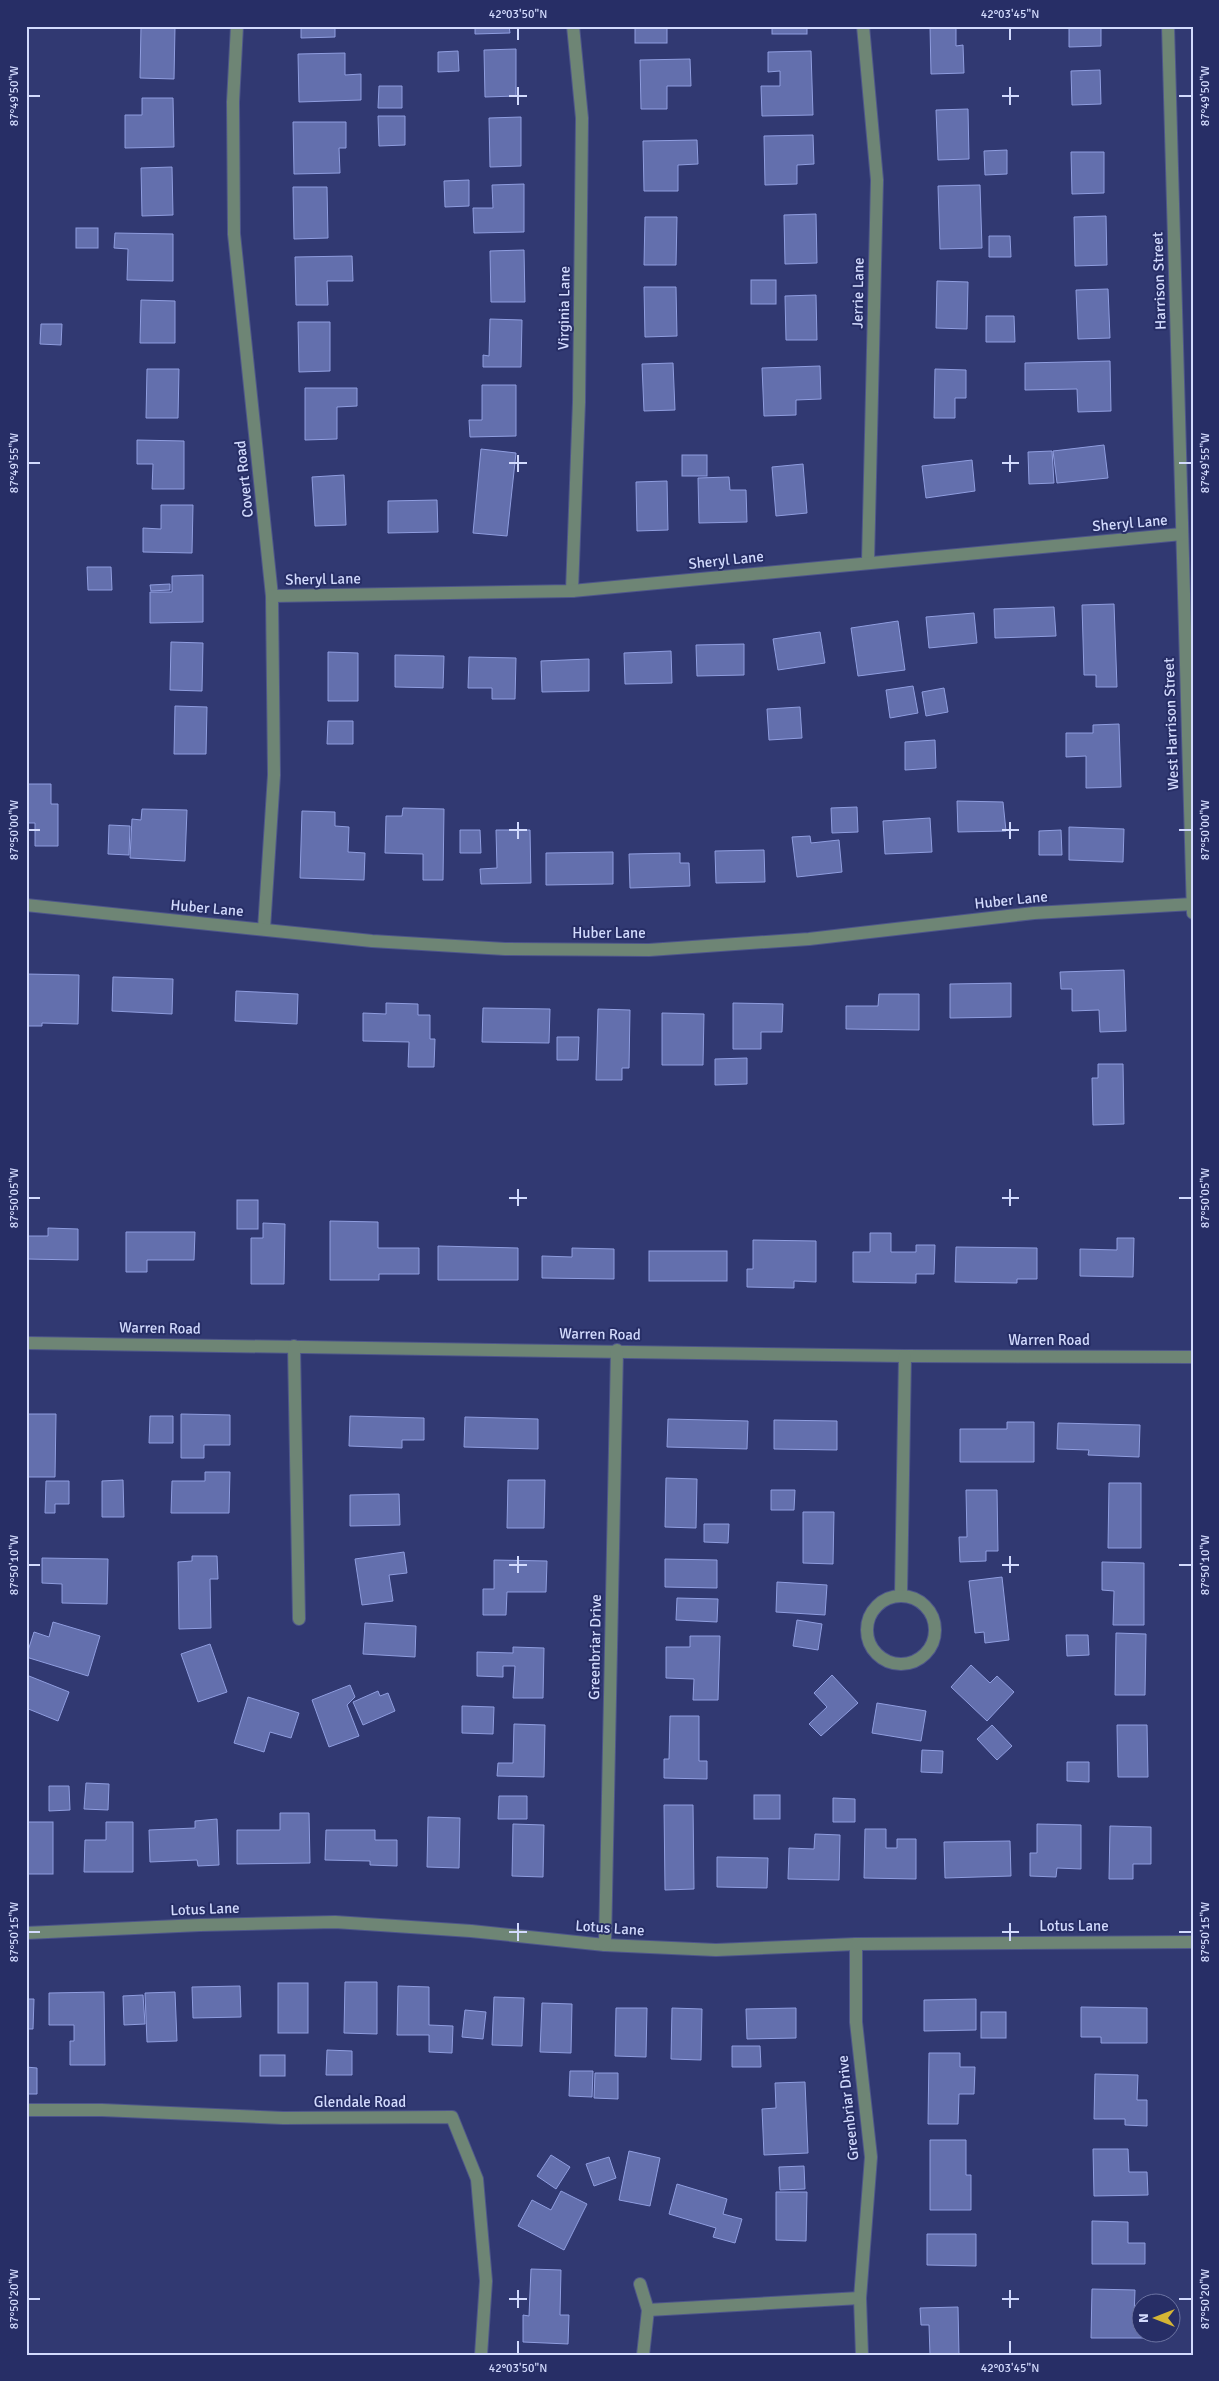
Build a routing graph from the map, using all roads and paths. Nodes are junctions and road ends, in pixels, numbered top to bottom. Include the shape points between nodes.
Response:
1 (237, 26) edge
2 (573, 26) edge
3 (863, 26) edge
4 (1168, 26) edge
5 (1182, 534) junction
6 (868, 562) junction
7 (572, 591) junction
8 (272, 596) junction
9 (1193, 904) edge
10 (26, 905) edge
11 (1193, 913) edge
12 (264, 930) junction
13 (26, 1343) edge
14 (294, 1346) junction
15 (617, 1350) junction
16 (905, 1356) junction
17 (1193, 1357) edge
18 (901, 1595) junction
19 (299, 1619) dead end
20 (26, 1933) edge
21 (1193, 1942) edge
22 (856, 1944) junction
23 (605, 1945) junction
24 (26, 2110) edge
25 (640, 2284) dead end
26 (860, 2298) junction
27 (648, 2310) junction
28 (481, 2355) edge
29 (643, 2355) edge
30 (862, 2355) edge

1 - 8 street, Covert Road via 233,102 234,234
2 - 7 street, Virginia Lane via 582,128 580,402
3 - 6 street, Jerrie Lane via 878,180
4 - 5 street, Harrison Street
5 - 6 street, Sheryl Lane
5 - 9 street, West Harrison Street
6 - 7 street, Sheryl Lane
7 - 8 street, Sheryl Lane
8 - 12 street, Covert Road via 274,774
9 - 11 street, West Harrison Street
9 - 12 street, Huber Lane via 1034,913 809,939 649,950 495,949
10 - 12 street, Huber Lane
13 - 14 street, Warren Road
14 - 15 street, Warren Road
14 - 19 street
15 - 16 street, Warren Road
15 - 23 street, Greenbriar Drive
16 - 17 street, Warren Road
16 - 18 street
18 - 18 street via 922,1602 935,1622 935,1634 932,1646 920,1658 893,1664 878,1656 866,1631 868,1620 880,1602
20 - 23 street, Lotus Lane via 335,1922 471,1931
21 - 22 street, Lotus Lane
22 - 23 street, Lotus Lane via 716,1950
22 - 26 street, Greenbriar Drive via 856,2022 871,2157
24 - 28 street, Glendale Road via 283,2118 452,2117 477,2179 486,2281
25 - 27 street
26 - 27 street
26 - 30 street, Greenbriar Drive
27 - 29 street

